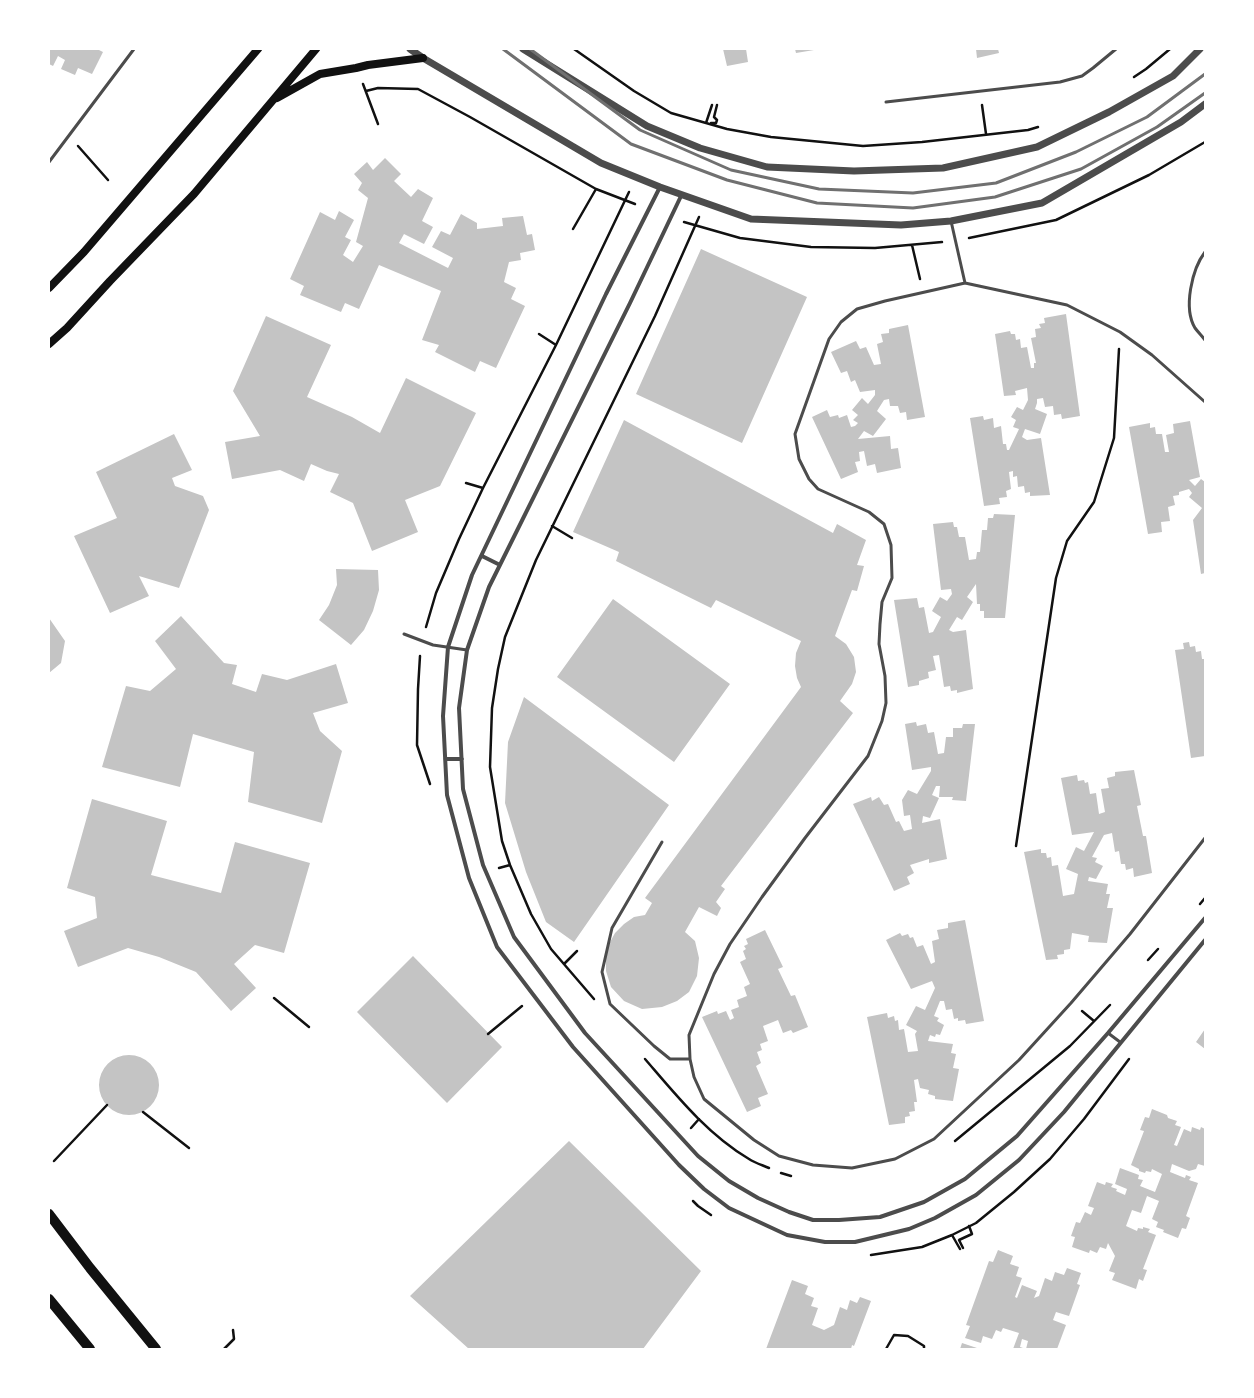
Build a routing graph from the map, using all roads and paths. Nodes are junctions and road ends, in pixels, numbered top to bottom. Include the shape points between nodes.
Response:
1 (134, 49) edge
2 (316, 49) edge
3 (410, 49) edge
4 (523, 49) edge
5 (574, 49) edge
6 (1116, 49) edge
7 (1170, 49) edge
8 (1200, 49) edge
9 (255, 51) edge
10 (423, 58) junction
11 (1134, 78) dead end
12 (273, 100) junction
13 (886, 102) dead end
14 (1205, 104) edge
15 (712, 105) dead end
16 (717, 105) dead end
17 (983, 112) dead end
18 (707, 123) junction
19 (378, 124) dead end
20 (1042, 126) dead end
21 (986, 134) junction
22 (69, 135) junction
23 (1205, 142) edge
24 (49, 162) edge
25 (108, 180) dead end
26 (660, 187) junction
27 (596, 189) junction
28 (682, 194) junction
29 (706, 203) junction
30 (649, 210) junction
31 (671, 218) junction
32 (951, 221) junction
33 (695, 225) junction
34 (573, 229) dead end
35 (955, 241) junction
36 (912, 245) junction
37 (1205, 252) edge
38 (919, 274) dead end
39 (965, 283) junction
40 (49, 288) edge
41 (1120, 332) junction
42 (538, 334) dead end
43 (1205, 340) edge
44 (49, 344) edge
45 (556, 344) dead end
46 (1205, 402) edge
47 (466, 483) dead end
48 (483, 488) dead end
49 (552, 526) junction
50 (572, 538) dead end
51 (482, 556) junction
52 (500, 565) junction
53 (404, 634) dead end
54 (448, 647) junction
55 (468, 650) junction
56 (462, 759) junction
57 (445, 760) junction
58 (1205, 838) edge
59 (662, 842) dead end
60 (1016, 846) dead end
61 (1205, 918) edge
62 (1205, 940) edge
63 (577, 951) dead end
64 (564, 964) junction
65 (274, 998) dead end
66 (598, 1004) dead end
67 (522, 1006) dead end
68 (1078, 1008) dead end
69 (1094, 1021) dead end
70 (309, 1027) dead end
71 (1108, 1032) junction
72 (488, 1034) dead end
73 (1120, 1042) junction
74 (1070, 1046) dead end
75 (645, 1058) dead end
76 (690, 1059) junction
77 (107, 1106) dead end
78 (143, 1112) dead end
79 (952, 1143) dead end
80 (189, 1148) dead end
81 (54, 1161) dead end
82 (771, 1169) dead end
83 (778, 1172) dead end
84 (797, 1177) dead end
85 (49, 1214) edge
86 (969, 1226) dead end
87 (952, 1235) dead end
88 (49, 1299) edge
89 (233, 1330) dead end
90 (90, 1349) edge
91 (156, 1349) edge
92 (224, 1349) edge
93 (886, 1349) edge
94 (924, 1349) edge

1 - 22 lane
2 - 12 main road
3 - 10 street
4 - 8 street via 647,126 700,148 767,167 854,171 943,168 1037,147 1108,112 1172,76
5 - 18 path via 634,91 671,113
6 - 13 lane via 1082,76 1060,82
7 - 11 path
9 - 40 main road via 84,252
10 - 12 main road via 320,74
10 - 26 street via 601,163
12 - 44 main road via 194,194
14 - 32 street via 1181,122 1042,203
15 - 18 path
16 - 18 path via 714,117 716,123
17 - 21 path
18 - 21 path via 771,137 863,146
19 - 27 path via 366,91 378,88 418,89
20 - 21 path
22 - 24 lane
22 - 25 path
23 - 35 path via 1149,175 1056,220
26 - 28 street
26 - 30 street
27 - 30 path
27 - 34 path
28 - 29 street
28 - 31 street
29 - 32 street via 751,219 901,225
29 - 33 path
30 - 51 street
31 - 33 path
31 - 52 street
32 - 35 lane
33 - 36 path via 740,238 811,247 876,248
33 - 49 path via 655,316
35 - 36 path
35 - 39 lane
36 - 38 path
37 - 43 lane via 1200,258 1192,280 1190,310 1194,327
39 - 41 lane via 1067,305
39 - 76 lane via 857,309 841,322 829,339 795,434 799,459 813,484 818,489 869,512 884,524 891,546 892,578 882,602 879,644 885,676 886,703 882,721 868,756 805,838 730,944 714,974 689,1035
41 - 46 lane via 1152,355
41 - 60 path via 1114,438 1094,502 1067,541 1056,578
42 - 45 path
47 - 48 path
49 - 50 path
49 - 64 path via 536,560 504,644 492,708 490,767 502,841 514,876 531,914 551,949
51 - 52 street
51 - 54 street via 472,575
52 - 55 street via 489,587
53 - 54 lane via 432,645
54 - 55 lane
54 - 57 street via 443,716
55 - 56 street via 459,708
56 - 57 street
56 - 71 street via 463,789 483,865 514,937 585,1033 698,1156 729,1181 789,1212 813,1220 880,1217 924,1202 965,1179 1017,1136
57 - 73 street via 447,795 469,878 497,947 573,1047 679,1165 729,1208 787,1234 825,1242 855,1242 909,1229 976,1195 1019,1160 1064,1112
58 - 76 lane via 1130,934 1019,1060 934,1140 895,1159 852,1168 813,1165 778,1156 704,1099 694,1077
59 - 76 lane via 612,928 602,972 610,1004 670,1059
61 - 71 street
62 - 73 street
63 - 64 path
64 - 66 path
65 - 70 path
67 - 72 path
68 - 69 path
71 - 73 lane
74 - 79 path
75 - 82 path via 710,1131 750,1160
77 - 81 path
78 - 80 path
83 - 84 path
85 - 91 main road
86 - 87 path via 972,1234 959,1240 962,1249
88 - 90 main road
89 - 92 path via 234,1339
93 - 94 path via 894,1335 908,1336 924,1346

